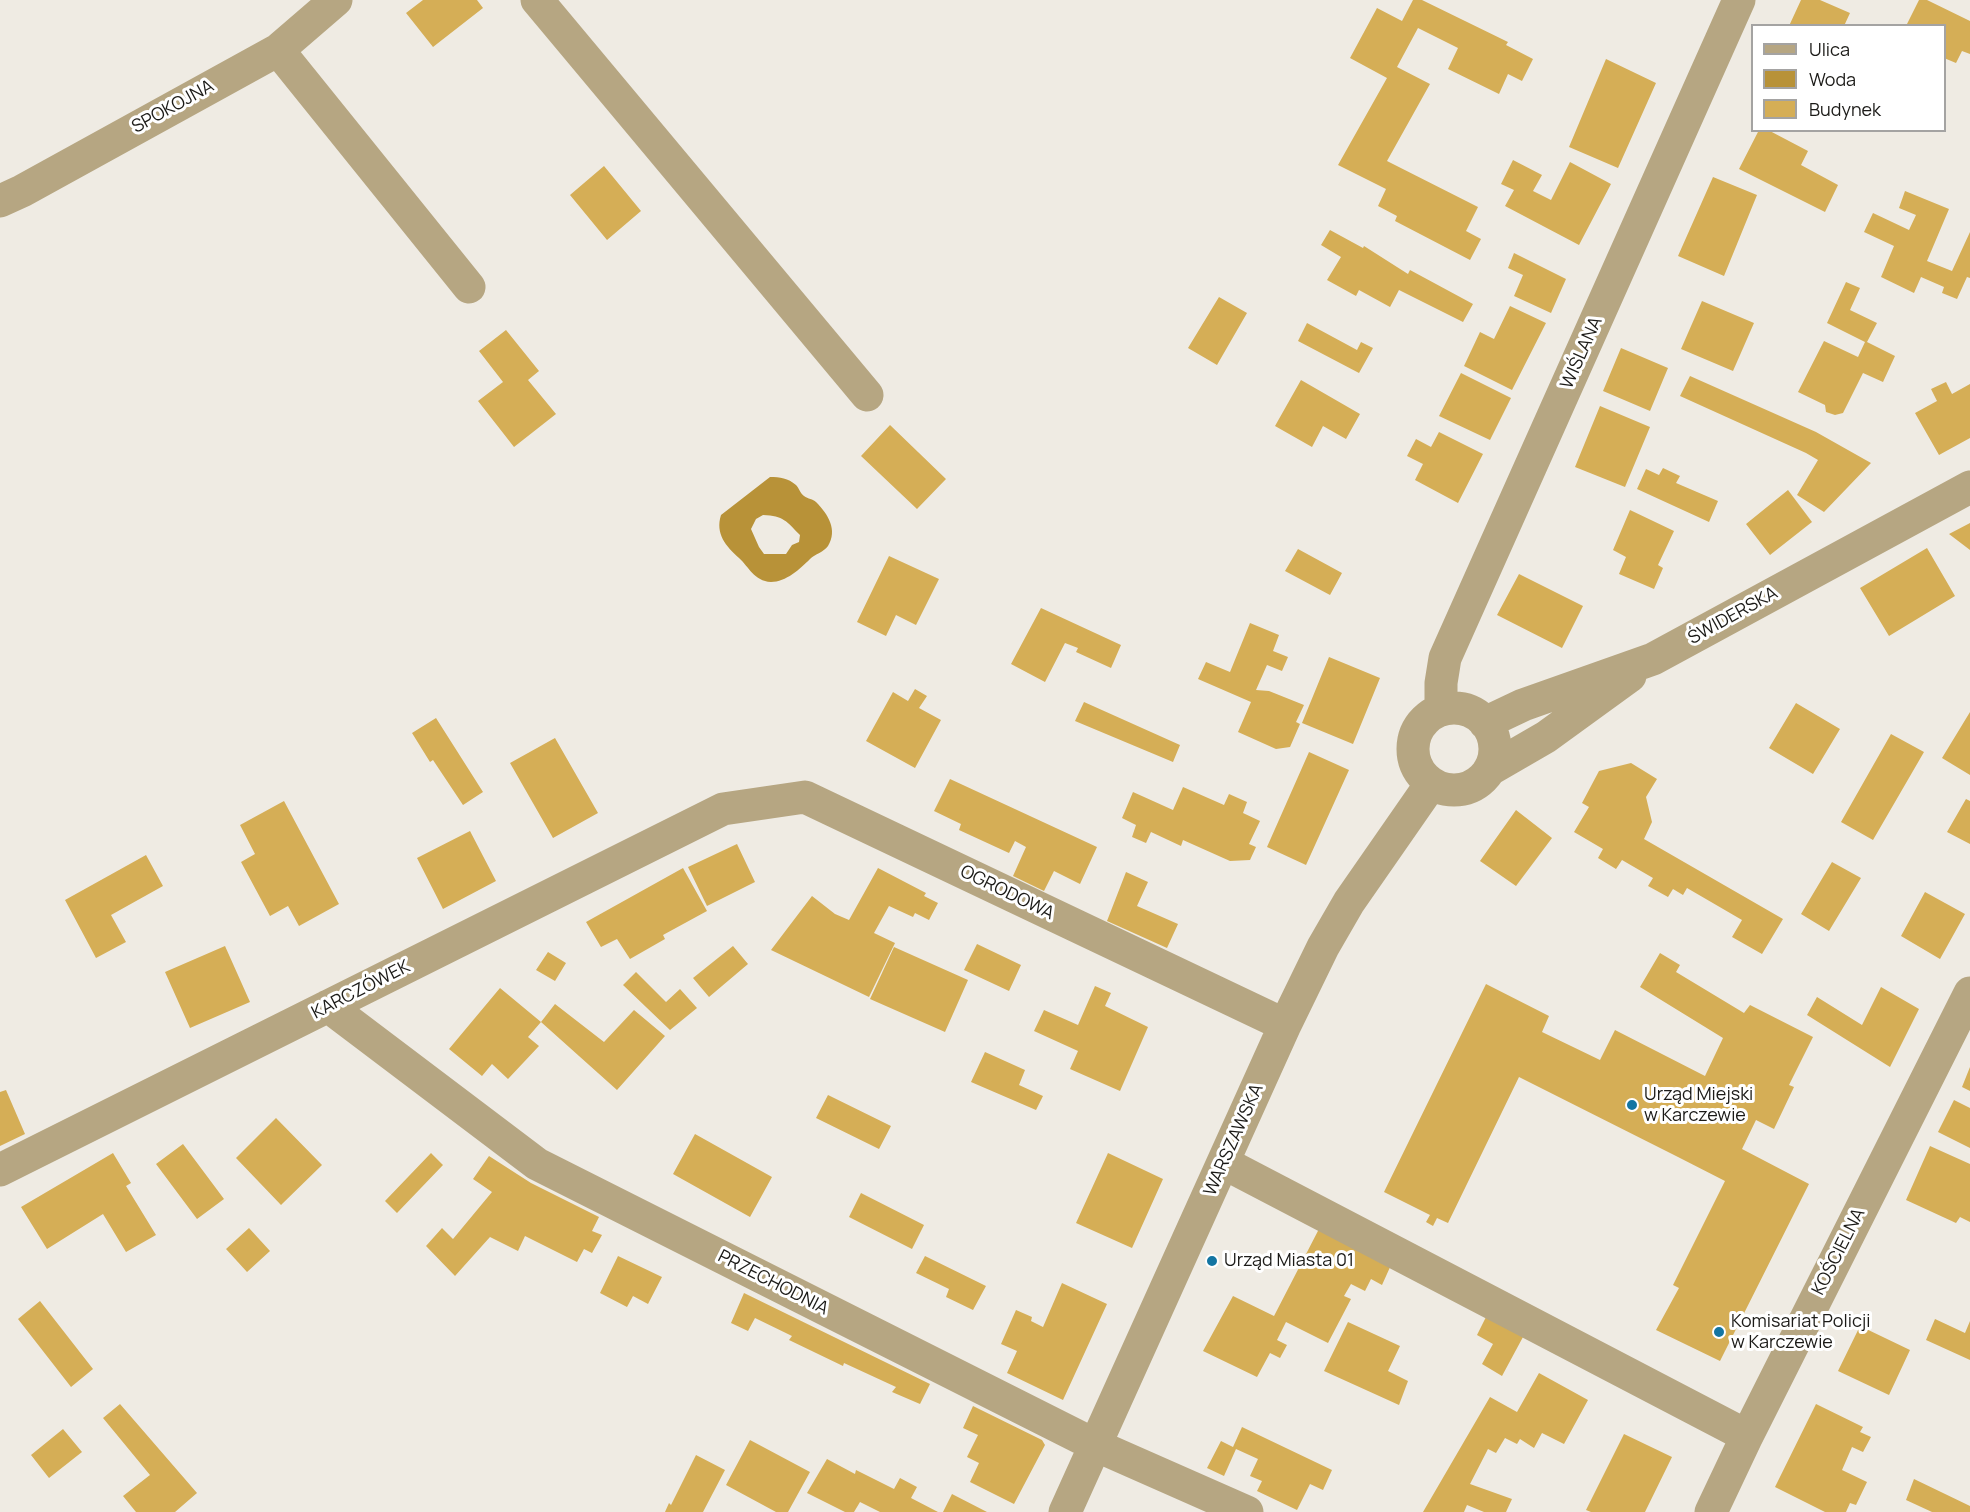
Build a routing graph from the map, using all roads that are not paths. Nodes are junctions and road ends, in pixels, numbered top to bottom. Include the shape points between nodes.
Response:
1 (336, 0) edge
2 (537, 0) edge
3 (1739, 0) edge
4 (278, 50) junction
5 (0, 201) edge
6 (469, 287) dead end
7 (867, 396) dead end
8 (1970, 487) edge
9 (1653, 659) junction
10 (1442, 710) junction
11 (1485, 723) junction
12 (1489, 770) junction
13 (1431, 784) junction
14 (723, 809) joint
15 (1970, 993) edge
16 (328, 1006) junction
17 (1285, 1025) junction
18 (1224, 1163) junction
19 (0, 1170) edge
20 (1747, 1436) junction
21 (1095, 1445) junction
22 (1065, 1512) edge
23 (1247, 1512) edge
24 (1711, 1512) edge

1 - 4 street, SPOKOJNA
2 - 7 street
3 - 10 street, WIŚLANA via 1445,658
4 - 5 street, SPOKOJNA
4 - 6 street
8 - 9 street, ŚWIDERSKA
9 - 11 street, ŚWIDERSKA via 1523,705
9 - 12 street via 1553,732
10 - 11 street via 1465,710
10 - 13 street via 1418,729 1413,744 1420,773
11 - 12 street via 1493,738
12 - 13 street via 1481,780 1463,789 1443,789
13 - 17 street, WARSZAWSKA via 1349,902
14 - 16 street, KARCZÓWEK
14 - 17 street, OGRODOWA via 805,797
15 - 20 street, KOŚCIELNA
16 - 19 street, KARCZÓWEK
16 - 21 street, PRZECHODNIA via 537,1164
17 - 18 street, WARSZAWSKA
18 - 20 street
18 - 21 street, WARSZAWSKA
20 - 24 street, KOŚCIELNA
21 - 22 street, WARSZAWSKA
21 - 23 street, PRZECHODNIA

